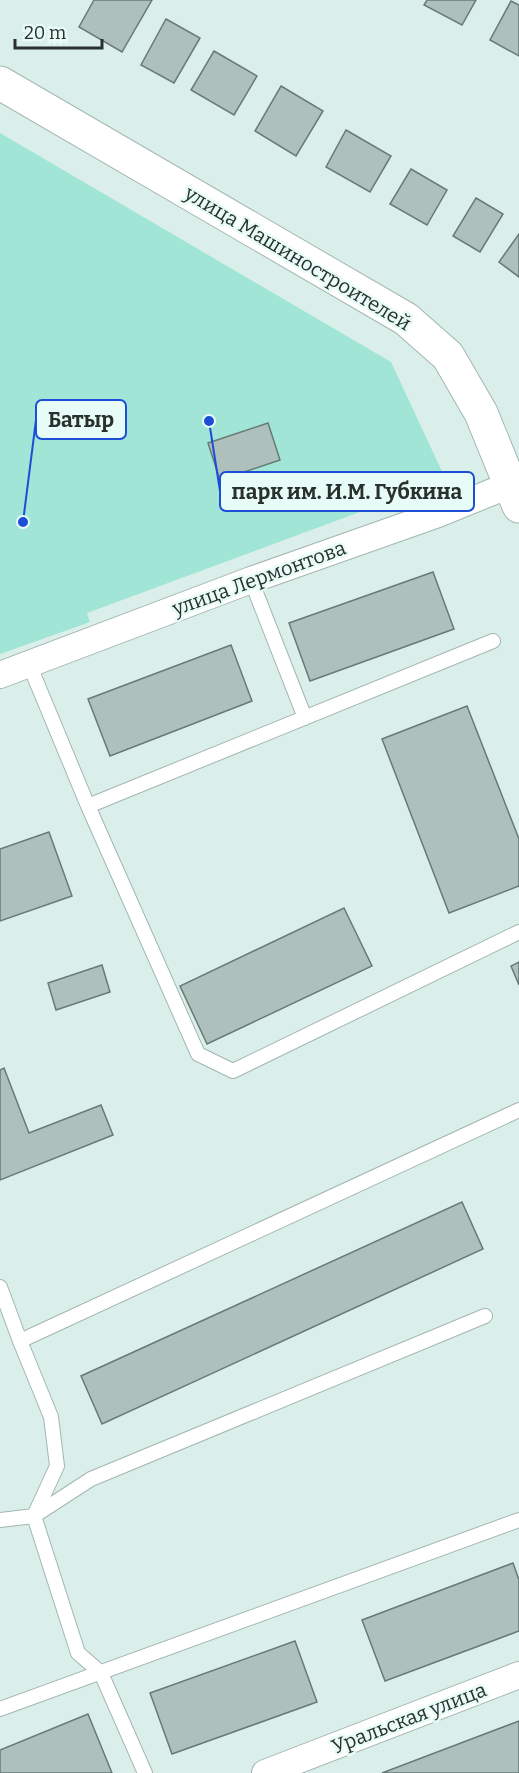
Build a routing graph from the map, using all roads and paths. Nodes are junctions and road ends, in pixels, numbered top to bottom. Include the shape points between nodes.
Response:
1 (0, 83) edge
2 (516, 491) edge
3 (251, 580) junction
4 (493, 641) dead end
5 (29, 664) junction
6 (0, 675) edge
7 (305, 718) junction
8 (88, 806) junction
9 (519, 932) edge
10 (519, 1110) edge
11 (0, 1287) edge
12 (485, 1316) dead end
13 (20, 1341) junction
14 (34, 1516) junction
15 (0, 1520) edge
16 (519, 1520) edge
17 (101, 1673) junction
18 (519, 1676) edge
19 (0, 1709) edge
20 (145, 1773) edge
21 (265, 1773) edge

1 - 2 street, улица Машиностроителей via 406,319 448,356 481,413
2 - 3 street, улица Лермонтова via 438,514
3 - 5 street, улица Лермонтова
3 - 7 lane
4 - 7 lane
5 - 6 street, улица Лермонтова
5 - 8 lane
7 - 8 lane
8 - 9 lane via 198,1054 233,1071
10 - 13 lane
11 - 13 lane
12 - 14 lane via 92,1479
13 - 14 lane via 51,1417 57,1466
14 - 15 lane
14 - 17 lane via 78,1653
16 - 17 lane
17 - 19 lane
17 - 20 lane
18 - 21 street, Уральская улица

